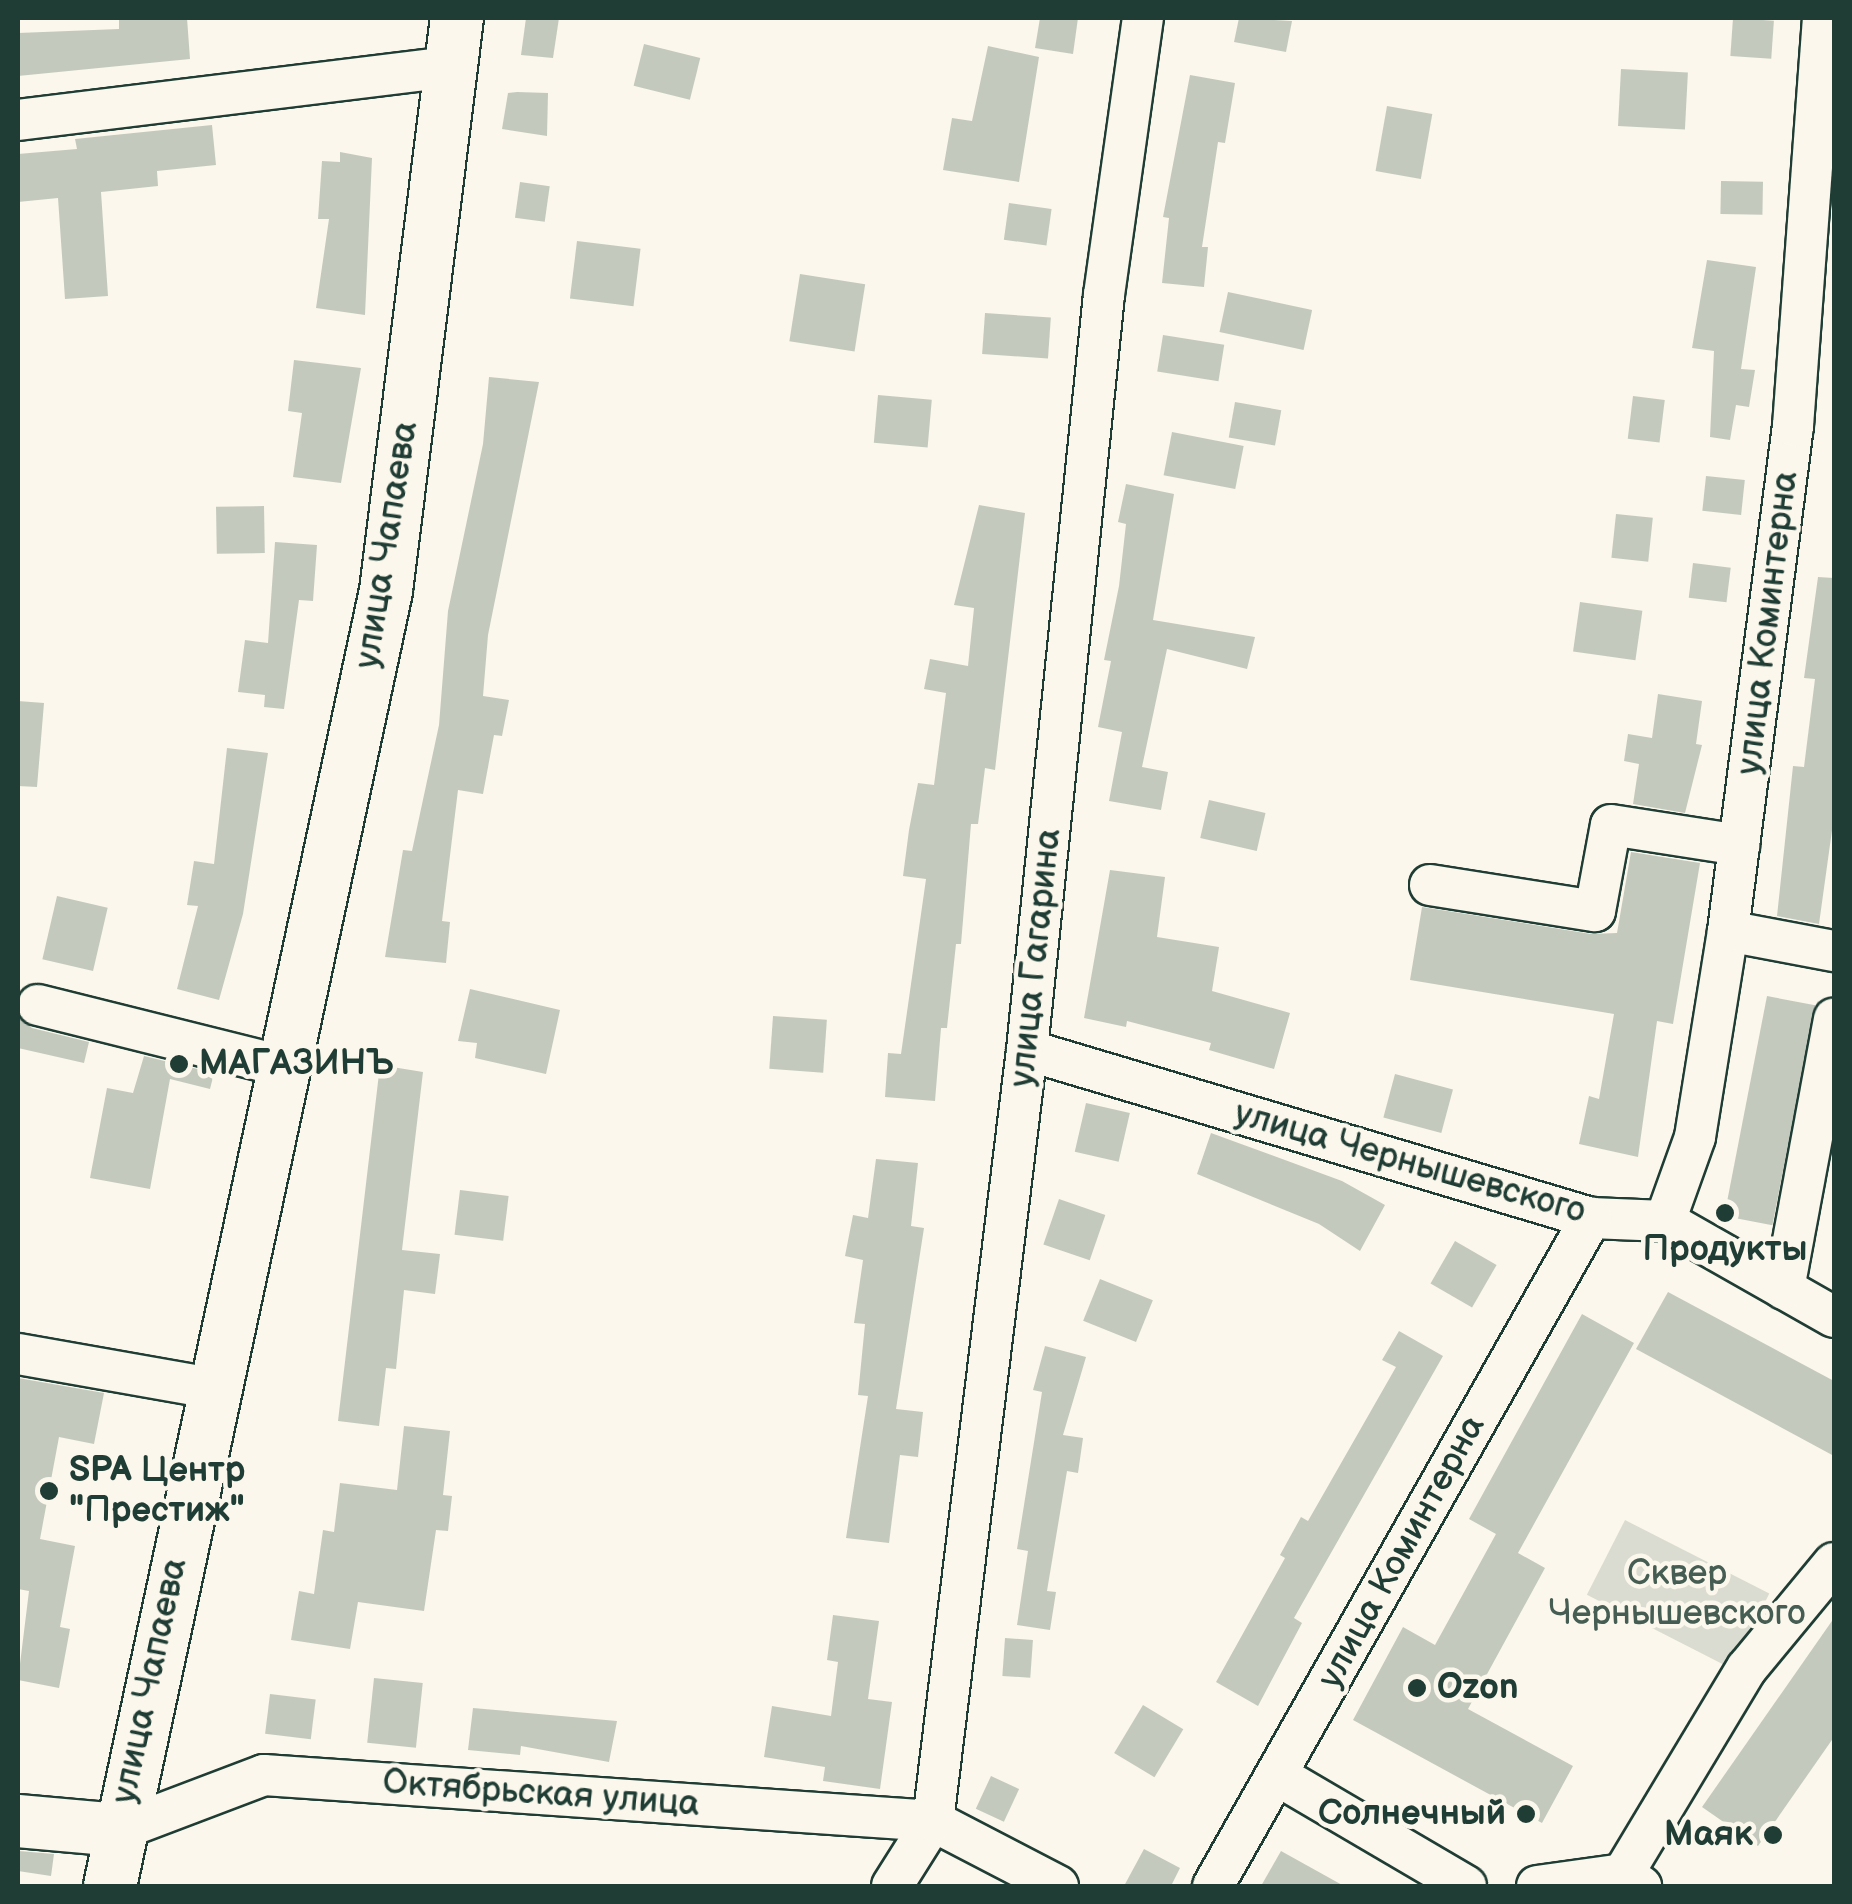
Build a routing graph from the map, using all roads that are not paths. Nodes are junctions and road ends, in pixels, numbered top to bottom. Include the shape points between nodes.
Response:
1 (1143, 18) edge
2 (1823, 18) edge
3 (454, 42) edge
4 (18, 120) edge
5 (1739, 845) junction
6 (1430, 885) dead end
7 (1728, 930) junction
8 (1834, 951) edge
9 (38, 1005) dead end
10 (1834, 1020) edge
11 (1028, 1050) junction
12 (282, 1066) junction
13 (1590, 1218) junction
14 (1665, 1221) junction
15 (1784, 1289) junction
16 (1834, 1317) edge
17 (18, 1354) edge
18 (211, 1388) junction
19 (1834, 1563) edge
20 (1277, 1775) junction
21 (18, 1821) edge
22 (933, 1821) junction
23 (119, 1830) junction
24 (1632, 1880) edge
25 (110, 1886) edge
26 (892, 1886) edge
27 (1058, 1886) edge
28 (1213, 1886) edge
29 (1466, 1886) edge
30 (1538, 1886) edge

1 - 11 street, улица Гагарина via 1104,295
2 - 5 street, улица Коминтерна via 1794,426
3 - 4 street
3 - 12 main road, улица Чапаева via 386,590
5 - 6 street via 1611,825 1595,911
5 - 7 street, улица Коминтерна
7 - 8 street
7 - 14 street, улица Коминтерна via 1694,1137
9 - 12 street
10 - 15 street
11 - 13 street, улица Чернышевского
11 - 22 street, улица Гагарина
12 - 18 main road, улица Чапаева
13 - 14 street, улица Чернышевского
13 - 20 street, улица Коминтерна
14 - 15 street, улица Чернышевского
15 - 16 street, улица Чернышевского
17 - 18 street
18 - 23 main road, улица Чапаева
19 - 24 street via 1747,1668
20 - 28 street, улица Коминтерна
20 - 29 street
21 - 23 main road, Октябрьская улица
22 - 23 street, Октябрьская улица via 264,1775
22 - 26 street, улица Гагарина
22 - 27 street, Октябрьская улица
23 - 25 main road, улица Чапаева
24 - 30 street

